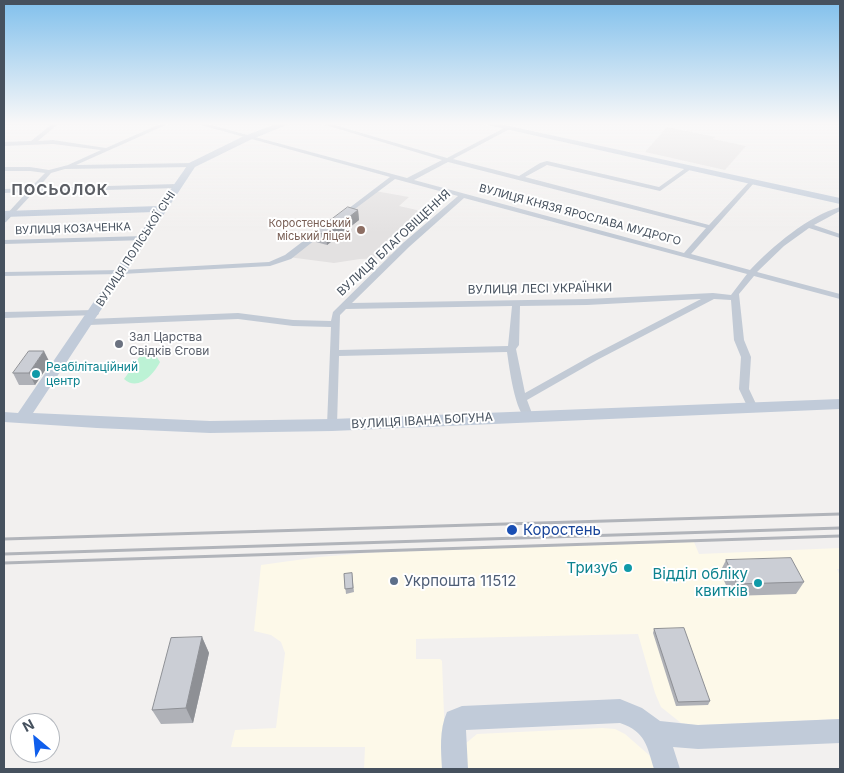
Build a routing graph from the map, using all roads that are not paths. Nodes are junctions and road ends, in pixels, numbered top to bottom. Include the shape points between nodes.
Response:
1 (82, 160) edge
2 (202, 160) edge
3 (328, 160) edge
4 (449, 160) joint
5 (653, 160) edge
6 (192, 165) junction
7 (65, 168) junction
8 (689, 168) junction
9 (4, 169) edge
10 (49, 172) junction
11 (521, 177) junction
12 (393, 178) junction
13 (407, 181) junction
14 (752, 182) junction
15 (178, 186) junction
16 (4, 190) edge
17 (33, 190) junction
18 (462, 196) junction
19 (840, 201) edge
20 (163, 209) junction
21 (840, 209) edge
22 (6, 216) edge
23 (809, 226) junction
24 (710, 227) junction
25 (840, 236) edge
26 (144, 238) junction
27 (4, 242) edge
28 (686, 255) junction
29 (122, 272) junction
30 (754, 273) junction
31 (4, 274) edge
32 (713, 296) junction
33 (840, 297) edge
34 (735, 298) junction
35 (516, 302) junction
36 (345, 306) junction
37 (4, 315) edge
38 (92, 317) junction
39 (336, 324) junction
40 (511, 348) junction
41 (336, 353) junction
42 (522, 399) junction
43 (840, 404) edge
44 (752, 406) junction
45 (528, 416) junction
46 (4, 417) edge
47 (23, 417) junction
48 (332, 425) junction
49 (840, 731) edge
50 (656, 733) junction
51 (455, 769) edge
52 (668, 769) edge

1 - 7 street
2 - 6 street
3 - 12 street, ВУЛИЦЯ КНЯЗЯ ЯРОСЛАВА МУДРОГО
4 - 11 street
4 - 13 street
5 - 8 street
6 - 7 street
6 - 15 street, ВУЛИЦЯ ПОЛІСЬКОЇ СІЧІ
7 - 10 street
8 - 11 street via 660,189 547,164
8 - 14 street
9 - 10 street
10 - 17 street
11 - 24 street
12 - 13 street, ВУЛИЦЯ КНЯЗЯ ЯРОСЛАВА МУДРОГО
12 - 29 street via 280,261
13 - 18 street, ВУЛИЦЯ КНЯЗЯ ЯРОСЛАВА МУДРОГО
14 - 19 street
14 - 24 street
15 - 17 street
15 - 20 street, ВУЛИЦЯ ПОЛІСЬКОЇ СІЧІ
16 - 17 street
17 - 22 street
18 - 28 street, ВУЛИЦЯ КНЯЗЯ ЯРОСЛАВА МУДРОГО
18 - 36 street, ВУЛИЦЯ БЛАГОВІЩЕННЯ via 406,245
20 - 22 street
20 - 26 street, ВУЛИЦЯ ПОЛІСЬКОЇ СІЧІ
21 - 23 street
23 - 25 street
23 - 30 street via 795,233 764,259
24 - 28 street
26 - 27 street, ВУЛИЦЯ КОЗАЧЕНКА
26 - 29 street, ВУЛИЦЯ ПОЛІСЬКОЇ СІЧІ
28 - 30 street, ВУЛИЦЯ КНЯЗЯ ЯРОСЛАВА МУДРОГО
29 - 31 street
29 - 38 street, ВУЛИЦЯ ПОЛІСЬКОЇ СІЧІ
30 - 33 street, ВУЛИЦЯ КНЯЗЯ ЯРОСЛАВА МУДРОГО
30 - 34 street via 736,292
32 - 34 street, ВУЛИЦЯ ЛЕСІ УКРАЇНКИ
32 - 35 street, ВУЛИЦЯ ЛЕСІ УКРАЇНКИ
32 - 42 street
34 - 44 street via 739,340 746,357 744,389
35 - 36 street, ВУЛИЦЯ ЛЕСІ УКРАЇНКИ
35 - 40 street via 514,345
36 - 39 street, ВУЛИЦЯ БЛАГОВІЩЕННЯ via 336,314
37 - 38 street
38 - 39 street via 238,316 293,323
38 - 47 street, ВУЛИЦЯ ПОЛІСЬКОЇ СІЧІ
39 - 41 street, ВУЛИЦЯ БЛАГОВІЩЕННЯ
40 - 41 street
40 - 42 street
41 - 48 street, ВУЛИЦЯ БЛАГОВІЩЕННЯ
42 - 45 street
43 - 44 street, ВУЛИЦЯ ІВАНА БОГУНА
44 - 45 street, ВУЛИЦЯ ІВАНА БОГУНА
45 - 48 street, ВУЛИЦЯ ІВАНА БОГУНА
46 - 47 street, ВУЛИЦЯ ІВАНА БОГУНА
47 - 48 street, ВУЛИЦЯ ІВАНА БОГУНА via 210,427
49 - 50 street via 698,737
50 - 51 street via 640,720 620,711 462,718 455,720
50 - 52 street

